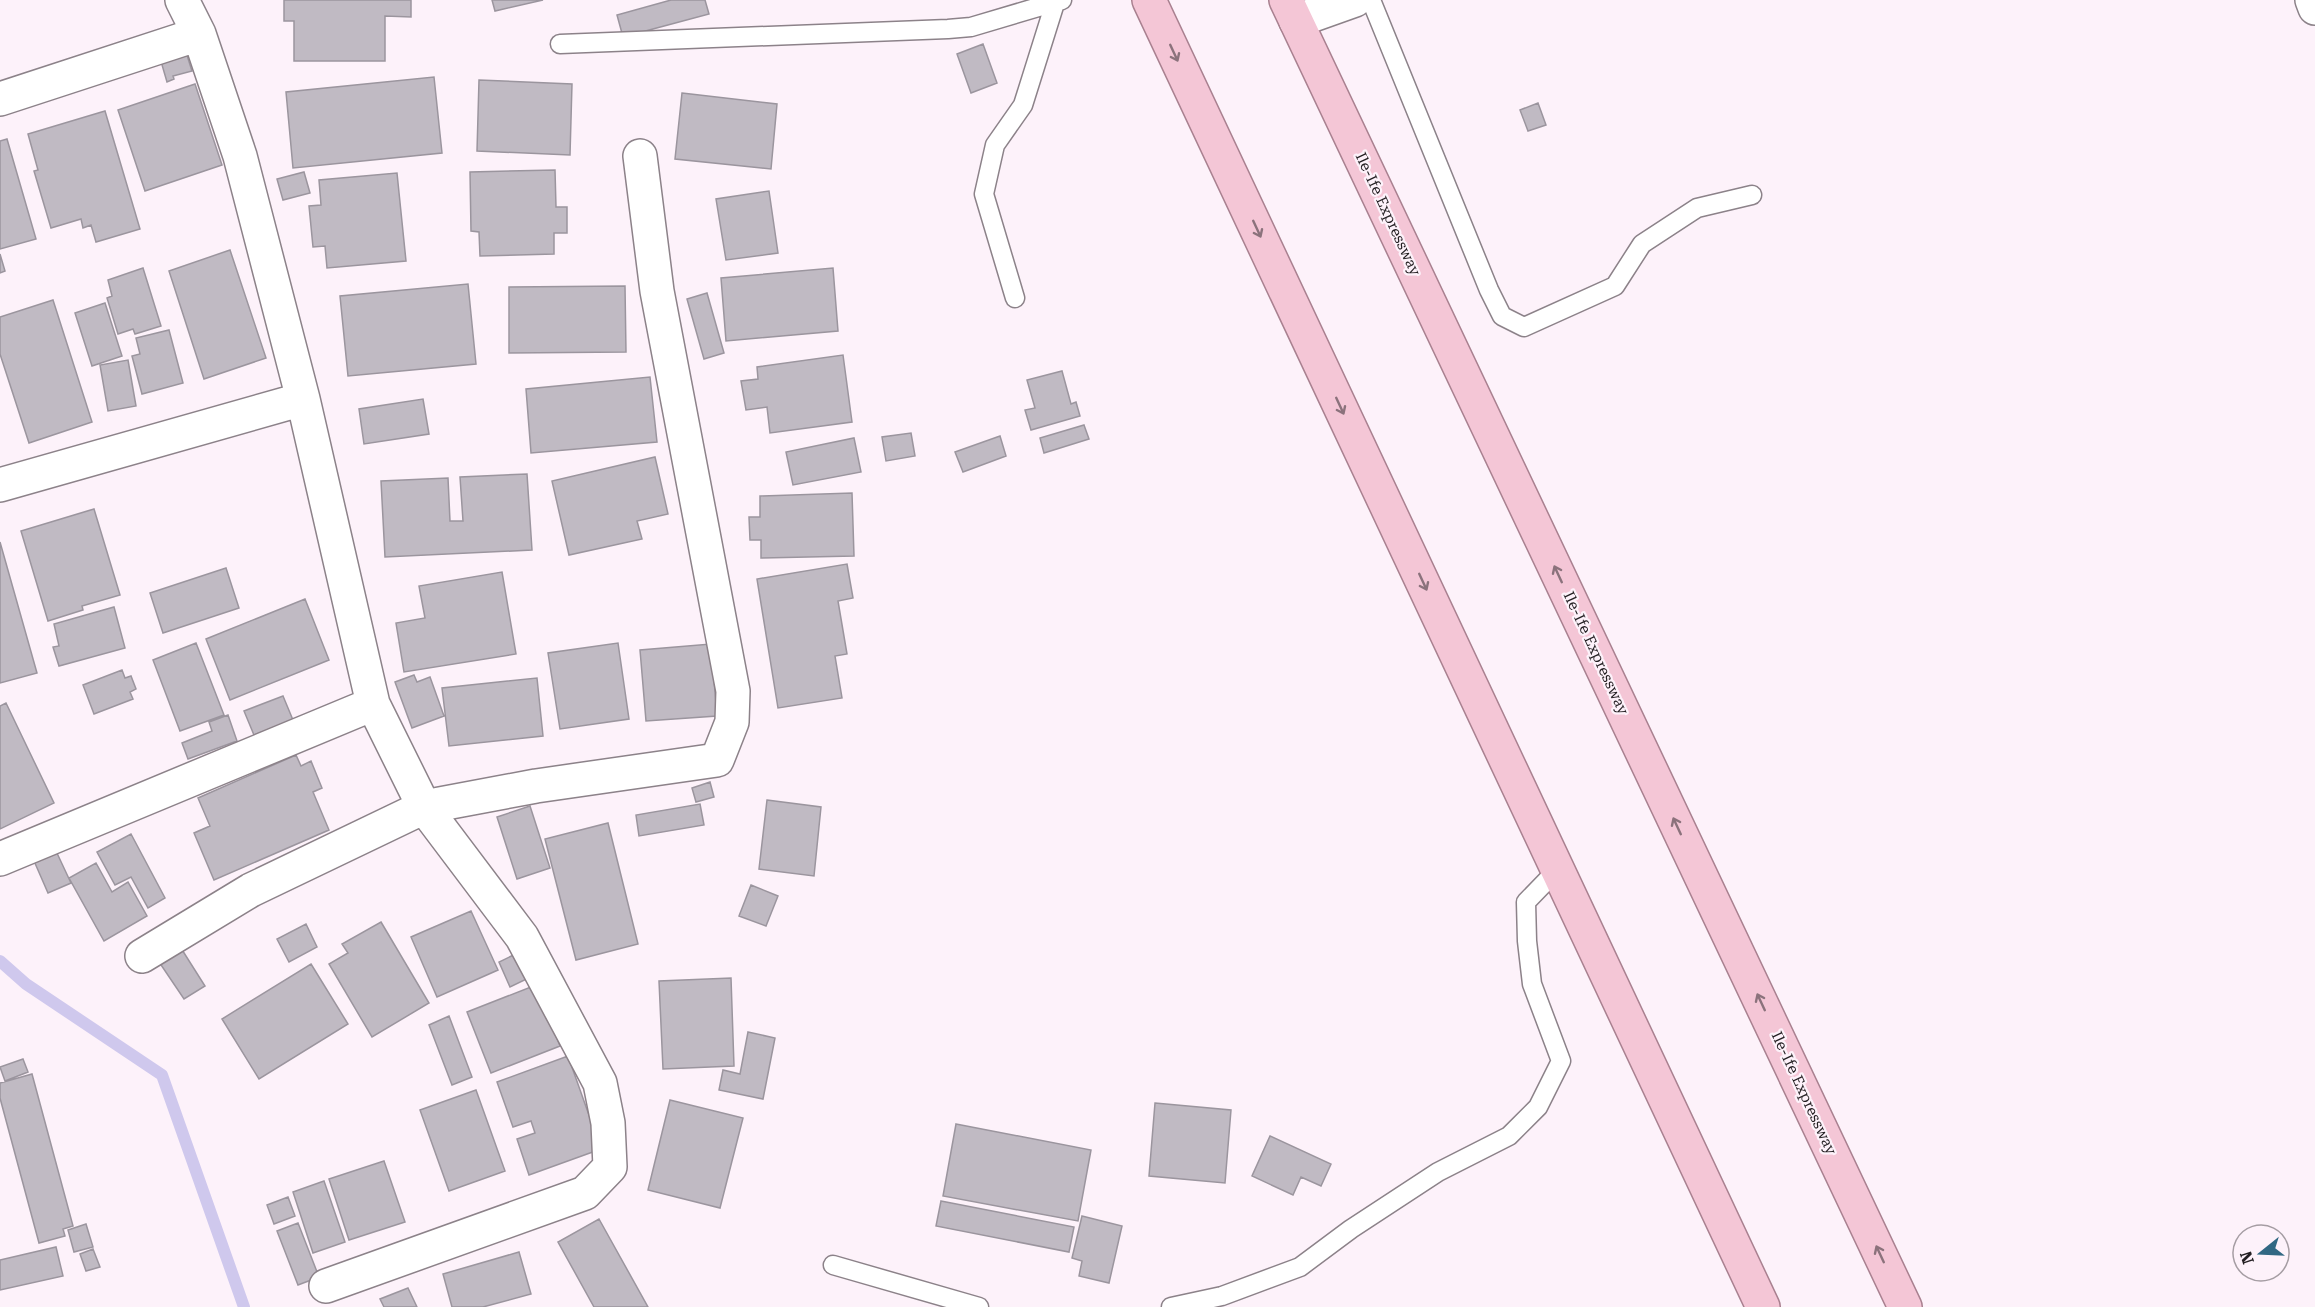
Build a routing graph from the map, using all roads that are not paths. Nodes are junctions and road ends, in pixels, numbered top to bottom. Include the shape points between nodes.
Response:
1 (182, 0) edge
2 (1149, 0) edge
3 (1355, 0) edge
4 (1371, 0) edge
5 (2312, 0) edge
6 (1059, 2) edge
7 (2315, 8) edge
8 (1291, 11) edge
9 (199, 34) junction
10 (560, 44) dead end
11 (0, 99) edge
12 (640, 156) dead end
13 (1752, 195) dead end
14 (1015, 298) dead end
15 (303, 399) junction
16 (0, 485) edge
17 (373, 704) junction
18 (424, 807) junction
19 (0, 859) edge
20 (1558, 869) junction
21 (142, 956) dead end
22 (833, 1265) dead end
23 (326, 1286) dead end
24 (979, 1307) edge
25 (1171, 1307) edge
26 (1763, 1307) edge
27 (1905, 1307) edge

1 - 9 street
2 -> 20 highway
3 - 8 street
4 - 13 lane via 1502,316 1524,327 1615,286 1642,244 1697,208
5 - 7 street
6 - 10 lane via 971,27 948,29
6 - 14 lane via 1023,105 995,145 984,194
27 -> 8 highway, Ile-Ife Expressway
9 - 11 street
9 - 15 street via 240,156
12 - 18 street via 657,291 733,691 732,722 717,760
15 - 16 street
15 - 17 street
17 - 18 street
17 - 19 street
18 - 21 street via 251,890
18 - 23 street via 522,937 600,1083 608,1123 610,1167 585,1193
20 - 25 lane via 1526,902 1532,984 1561,1061 1538,1107 1509,1136 1438,1172 1351,1228 1300,1267 1222,1296
20 - 26 highway
22 - 24 lane

